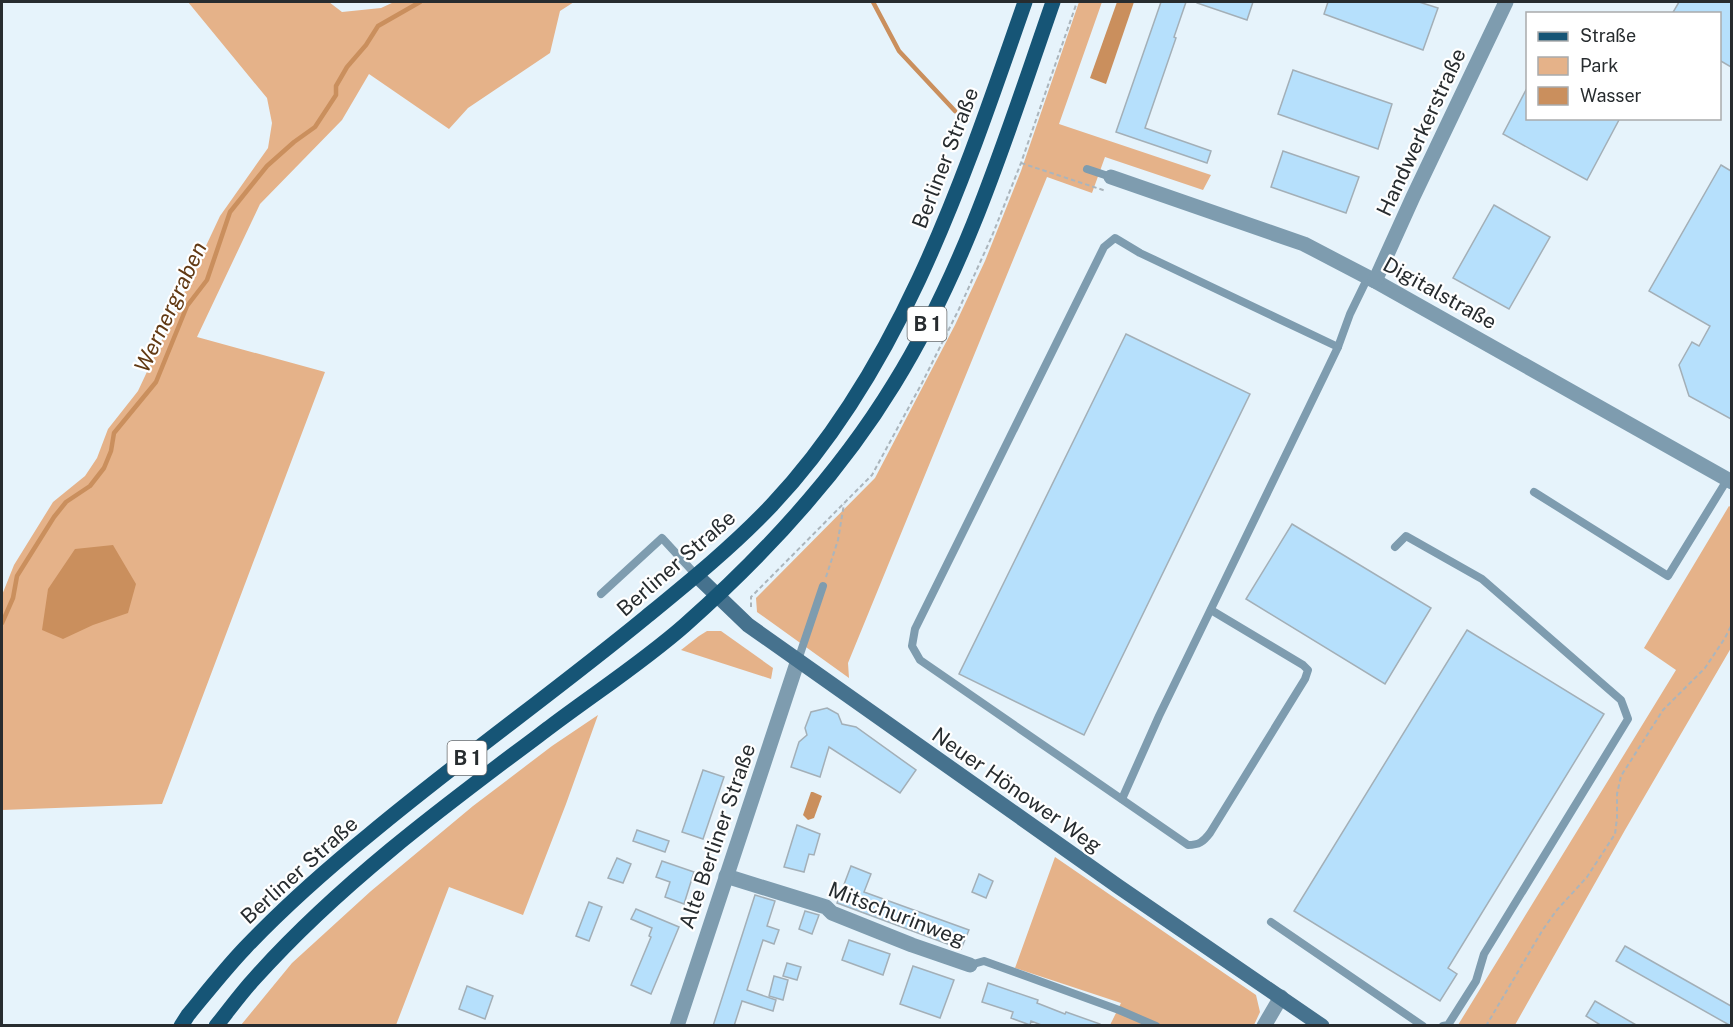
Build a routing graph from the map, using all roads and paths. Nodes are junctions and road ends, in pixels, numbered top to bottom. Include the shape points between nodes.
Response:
1 (1025, 2) edge
2 (1053, 2) edge
3 (1077, 2) edge
4 (1506, 2) edge
5 (1021, 163) junction
6 (1087, 169) dead end
7 (1111, 177) junction
8 (1372, 279) junction
9 (1338, 347) junction
10 (1729, 481) edge
11 (1534, 492) dead end
12 (844, 504) junction
13 (1395, 547) dead end
14 (697, 576) junction
15 (823, 586) joint
16 (601, 594) dead end
17 (716, 596) junction
18 (1211, 610) junction
19 (741, 620) junction
20 (1731, 624) edge
21 (798, 660) junction
22 (1122, 799) junction
23 (726, 876) junction
24 (1271, 922) dead end
25 (970, 965) joint
26 (1281, 997) junction
27 (181, 1026) edge
28 (216, 1026) edge
29 (677, 1026) edge
30 (1156, 1026) edge
31 (1264, 1026) edge
32 (1322, 1026) edge
33 (1423, 1026) edge
34 (1443, 1026) edge
35 (1486, 1026) edge

1 - 14 main road, Berliner Straße / B 1 via 957,190 899,320 838,423 807,464 774,503
2 - 17 main road, B 1 via 957,261 905,366 828,479
3 - 5 path
4 - 8 street, Handwerkerstraße
5 - 7 path via 1105,192
5 - 12 path via 978,267 922,383 872,476
6 - 7 lane
7 - 8 street, Digitalstraße via 1304,244
8 - 9 lane via 1350,314
8 - 10 street, Digitalstraße
9 - 18 lane
9 - 22 lane via 1116,238 1104,247 915,629 912,646 920,660
10 - 11 lane via 1668,576
12 - 15 path via 838,540
12 - 19 path via 751,597 751,607
13 - 34 lane via 1406,536 1482,579 1621,700 1629,719 1484,954 1476,981 1448,1025
14 - 16 lane via 662,538
14 - 17 main road, Neuer Hönower Weg
14 - 27 main road, Berliner Straße / B 1 via 369,834 244,949
15 - 21 lane
17 - 19 main road, Neuer Hönower Weg
17 - 28 main road, B 1 via 619,678 464,793 344,889 253,979
18 - 22 lane
18 - 22 lane via 1303,665 1308,670 1305,679 1205,840 1198,845 1188,845
19 - 21 main road, Neuer Hönower Weg
20 - 35 path via 1705,668 1663,710 1621,776 1615,834 1587,877 1542,931
21 - 23 street, Alte Berliner Straße
21 - 26 main road, Neuer Hönower Weg via 1109,881
23 - 25 street, Mitschurinweg via 825,907
23 - 29 street, Alte Berliner Straße
24 - 33 lane
25 - 30 lane, Mitschurinweg via 984,961
26 - 31 street
26 - 32 main road, Neuer Hönower Weg

